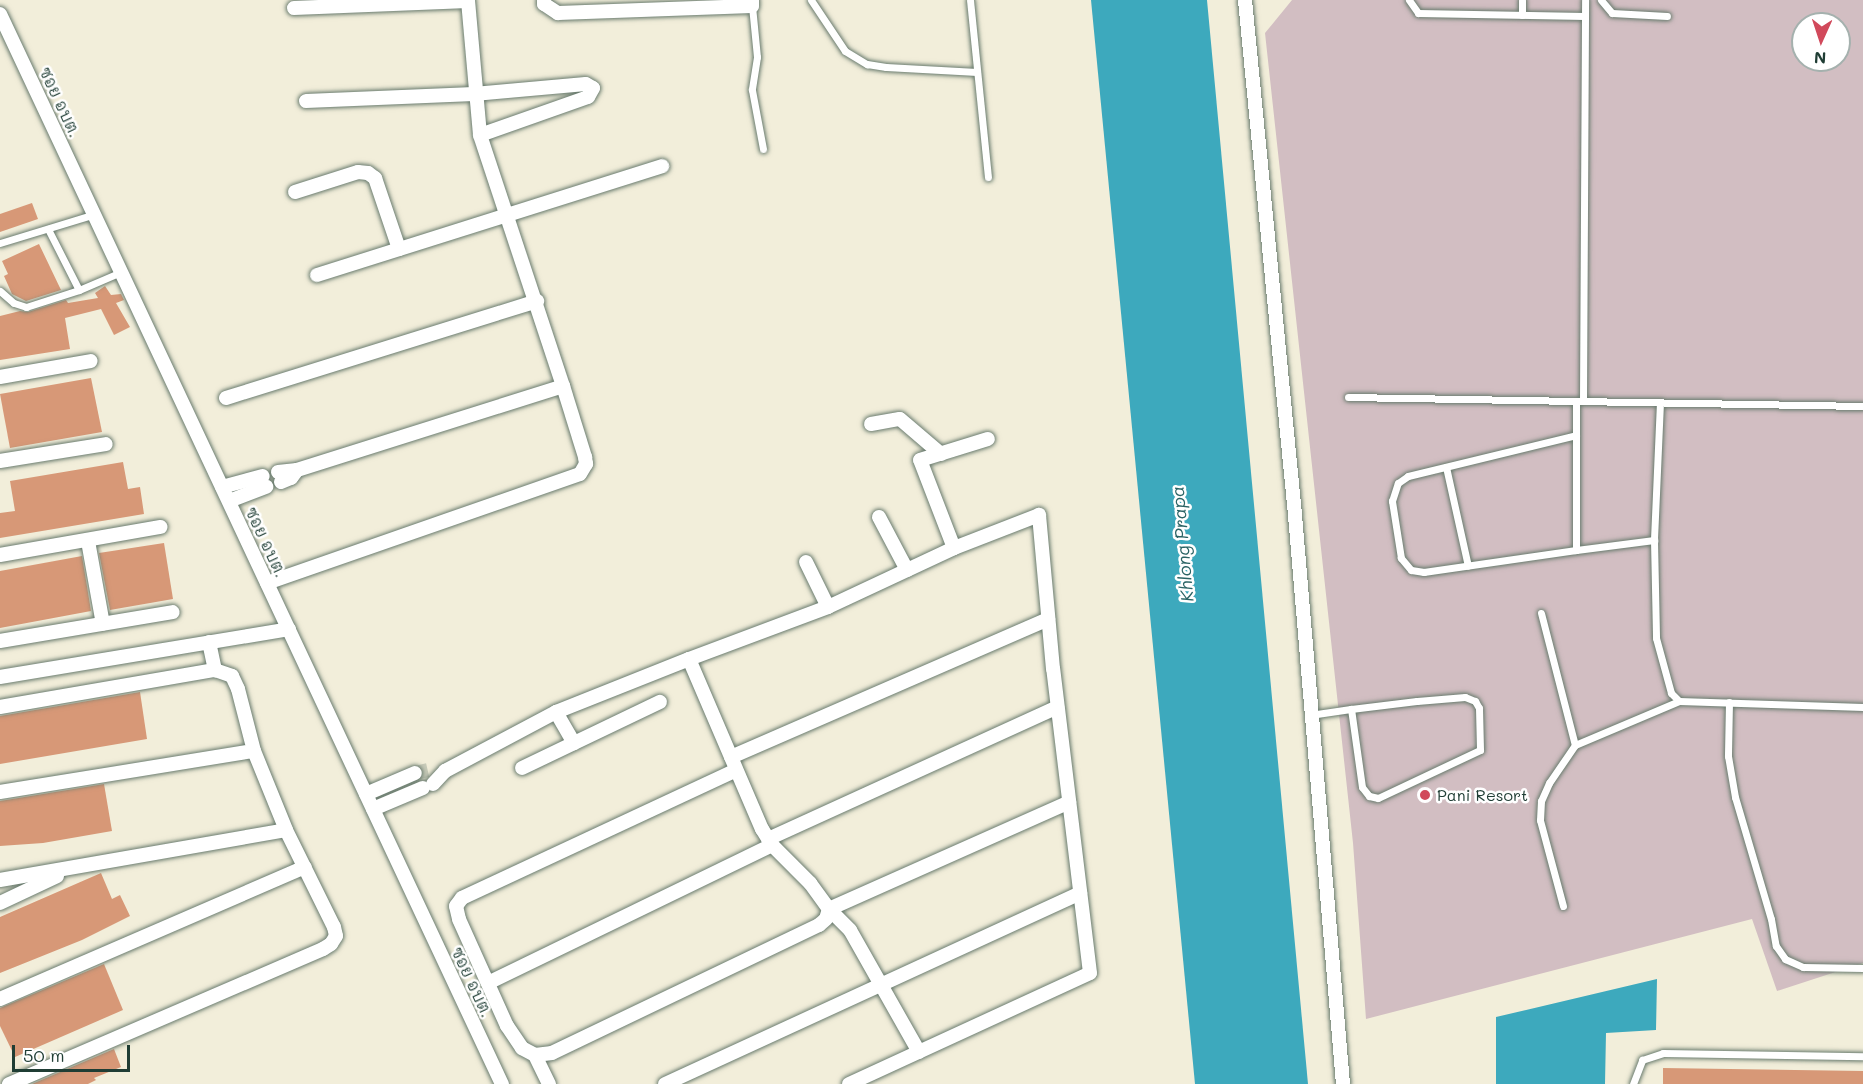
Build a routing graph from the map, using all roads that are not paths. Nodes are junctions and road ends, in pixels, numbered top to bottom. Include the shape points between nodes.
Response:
1 (468, 0) edge
2 (544, 0) edge
3 (811, 0) edge
4 (970, 0) edge
5 (1245, 0) edge
6 (1409, 0) edge
7 (1522, 0) edge
8 (1585, 0) edge
9 (1601, 0) edge
10 (752, 3) edge
11 (294, 8) dead end
12 (0, 14) edge
13 (1522, 15) junction
14 (1585, 16) junction
15 (1667, 16) dead end
16 (977, 72) junction
17 (474, 94) junction
18 (306, 101) dead end
19 (480, 135) junction
20 (763, 149) dead end
21 (662, 166) dead end
22 (988, 177) dead end
23 (295, 192) dead end
24 (94, 214) junction
25 (507, 214) junction
26 (48, 228) junction
27 (0, 243) edge
28 (399, 249) junction
29 (121, 272) junction
30 (317, 275) dead end
31 (79, 290) junction
32 (0, 291) edge
33 (537, 301) junction
34 (92, 361) dead end
35 (0, 377) edge
36 (563, 386) junction
37 (1348, 397) dead end
38 (226, 398) dead end
39 (1580, 401) junction
40 (1660, 402) junction
41 (1863, 406) edge
42 (872, 424) dead end
43 (1576, 435) junction
44 (988, 439) dead end
45 (106, 444) dead end
46 (940, 454) junction
47 (0, 461) edge
48 (1446, 467) junction
49 (280, 477) dead end
50 (222, 487) junction
51 (229, 501) junction
52 (879, 517) dead end
53 (161, 527) dead end
54 (1654, 540) junction
55 (88, 541) junction
56 (954, 548) junction
57 (1576, 550) junction
58 (0, 555) edge
59 (806, 562) dead end
60 (1468, 566) junction
61 (907, 570) junction
62 (267, 583) junction
63 (828, 607) junction
64 (173, 612) dead end
65 (1541, 613) dead end
66 (1048, 619) junction
67 (103, 624) junction
68 (289, 629) junction
69 (0, 641) edge
70 (209, 642) junction
71 (689, 659) junction
72 (215, 670) junction
73 (0, 677) edge
74 (1679, 701) junction
75 (660, 702) dead end
76 (1730, 702) junction
77 (1057, 706) junction
78 (0, 707) edge
79 (1863, 707) edge
80 (1351, 709) junction
81 (556, 712) junction
82 (1310, 715) junction
83 (574, 743) junction
84 (1575, 745) junction
85 (254, 751) junction
86 (733, 763) junction
87 (522, 768) dead end
88 (445, 771) junction
89 (0, 792) edge
90 (366, 794) junction
91 (1069, 802) junction
92 (373, 809) junction
93 (286, 830) junction
94 (770, 842) junction
95 (305, 867) junction
96 (70, 870) junction
97 (0, 880) edge
98 (1080, 893) junction
99 (0, 903) edge
100 (1563, 906) dead end
101 (830, 909) junction
102 (1863, 968) edge
103 (488, 983) junction
104 (880, 985) junction
105 (0, 999) edge
106 (919, 1052) junction
107 (535, 1055) junction
108 (1863, 1056) edge
109 (9, 1084) edge
110 (502, 1084) edge
111 (549, 1084) edge
112 (665, 1084) edge
113 (849, 1084) edge
114 (1343, 1084) edge
115 (1633, 1084) edge

1 - 11 street
1 - 17 street
2 - 10 street via 558,13
3 - 16 lane via 836,40 854,58 886,67
4 - 16 lane
5 - 82 street via 1295,514
6 - 13 lane via 1418,13
7 - 13 lane
8 - 14 lane
9 - 15 lane via 1612,13
10 - 20 lane via 757,57 752,90
12 - 24 street, ซอย อบต.
13 - 14 lane
14 - 39 lane
16 - 22 lane
17 - 18 street
17 - 19 street
17 - 19 street via 590,84 593,90 588,97
19 - 25 street
21 - 25 street
23 - 28 street via 358,172 368,173 375,178
24 - 26 lane
24 - 29 street, ซอย อบต.
25 - 28 street
25 - 33 street
26 - 27 lane
26 - 31 lane
28 - 30 street
29 - 31 lane
29 - 50 street, ซอย อบต.
31 - 32 lane via 27,307 14,303
33 - 36 street
33 - 38 street
34 - 35 street
36 - 49 street
36 - 62 street via 585,457 580,474
37 - 39 lane
39 - 40 lane
39 - 43 lane
40 - 41 lane
40 - 54 lane
42 - 46 street via 900,419
43 - 48 lane
43 - 57 lane
44 - 46 street
45 - 47 street
46 - 56 street via 920,460
48 - 60 lane
48 - 60 lane via 1408,476 1398,483 1392,501 1401,558 1411,570 1424,573
50 - 51 street, ซอย อบต.
50 - 51 street via 265,481
51 - 62 street, ซอย อบต.
52 - 61 street
53 - 55 street
54 - 57 lane
54 - 74 lane via 1656,638 1671,693
55 - 58 street
55 - 67 street
56 - 61 street
56 - 66 street via 1039,515
57 - 60 lane
59 - 63 street
61 - 63 street
62 - 68 street, ซอย อบต.
63 - 71 street
64 - 67 street
65 - 84 lane
66 - 77 street
66 - 86 street
67 - 69 street
68 - 70 street
68 - 90 street, ซอย อบต.
70 - 72 street
70 - 73 street
71 - 81 street
71 - 86 street
72 - 78 street
72 - 85 street via 232,676
74 - 76 lane
74 - 84 lane
75 - 83 street
76 - 79 lane
76 - 102 lane via 1728,756 1735,797 1776,945 1785,959 1803,967
77 - 91 street
77 - 94 street
80 - 80 lane via 1362,787 1369,796 1378,798 1480,750 1479,708 1465,697
80 - 82 lane
81 - 83 street
81 - 88 street
82 - 114 street
83 - 87 street
84 - 100 lane via 1541,801 1540,820
85 - 89 street
85 - 93 street
86 - 94 street
86 - 103 street via 462,898 456,906 459,919
88 - 90 street via 422,771
88 - 92 street via 428,786
90 - 92 street, ซอย อบต.
91 - 98 street
91 - 101 street
92 - 110 street, ซอย อบต.
93 - 95 street
93 - 96 street
94 - 101 street
94 - 103 street
95 - 105 street
95 - 109 street via 334,927 336,936 331,944
96 - 97 street
96 - 99 street
98 - 104 street
98 - 106 street via 1090,973
101 - 104 street via 850,930
101 - 107 street via 819,925 552,1053
103 - 107 street via 507,1026 522,1048
104 - 106 street
104 - 112 street
106 - 113 street
107 - 111 street
108 - 115 lane via 1663,1053 1642,1060

